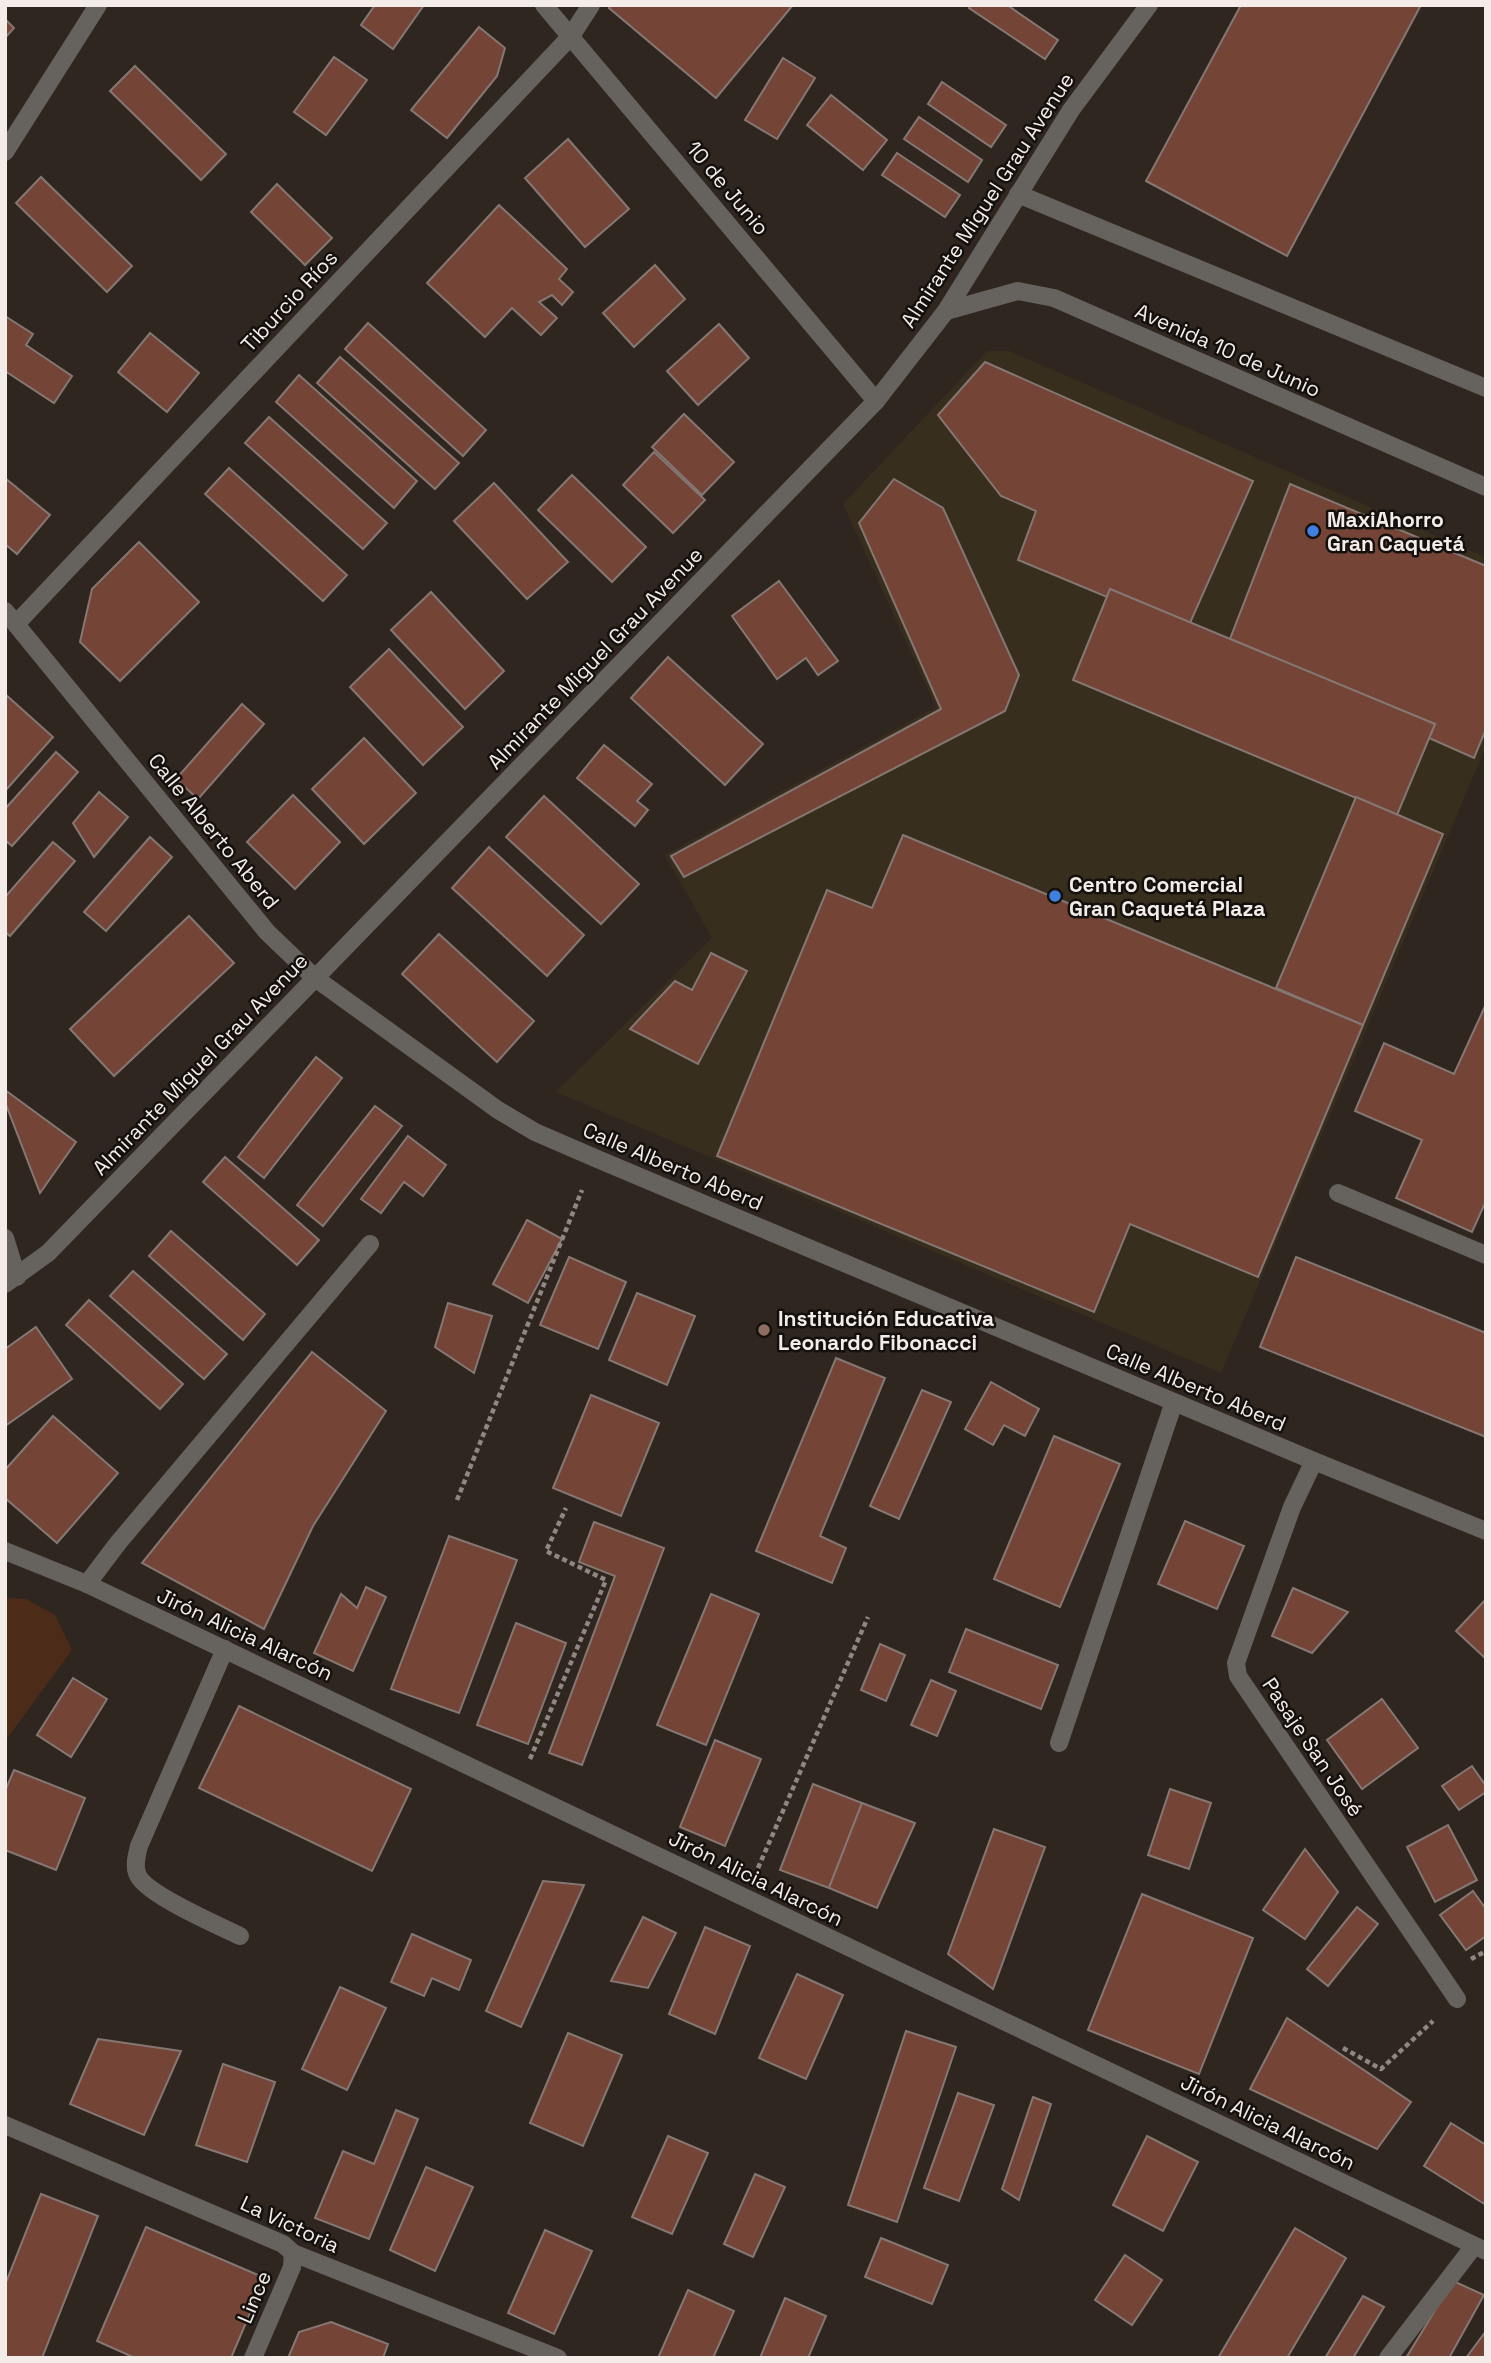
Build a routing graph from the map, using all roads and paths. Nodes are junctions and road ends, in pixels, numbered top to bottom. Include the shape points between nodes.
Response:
1 (98, 5) edge
2 (544, 5) edge
3 (592, 5) edge
4 (1149, 5) edge
5 (571, 36) junction
6 (5, 152) edge
7 (1018, 194) junction
8 (946, 311) junction
9 (1486, 388) edge
10 (876, 401) junction
11 (1486, 487) edge
12 (10, 618) edge
13 (315, 978) junction
14 (595, 1158) junction
15 (1338, 1193) dead end
16 (5, 1238) edge
17 (370, 1244) dead end
18 (1486, 1255) edge
19 (11, 1281) edge
20 (1174, 1402) junction
21 (1314, 1461) junction
22 (457, 1500) dead end
23 (566, 1508) dead end
24 (1486, 1531) edge
25 (5, 1551) edge
26 (87, 1584) junction
27 (868, 1617) dead end
28 (225, 1649) junction
29 (1059, 1743) dead end
30 (517, 1789) junction
31 (745, 1898) junction
32 (240, 1936) dead end
33 (1457, 1999) joint
34 (1343, 2048) dead end
35 (5, 2125) edge
36 (1480, 2248) edge
37 (293, 2253) junction
38 (253, 2358) edge
39 (558, 2358) edge
40 (1388, 2358) edge

1 - 6 street
2 - 5 street, 10 de Junio
3 - 5 street, Tiburcio Ríos
4 - 7 street, Almirante Miguel Grau Avenue via 1071,110
5 - 10 street, 10 de Junio
5 - 12 street, Tiburcio Ríos
7 - 8 street, Almirante Miguel Grau Avenue
7 - 9 street
8 - 10 street, Almirante Miguel Grau Avenue
8 - 11 street, Avenida 10 de Junio via 1018,291 1054,298
10 - 13 street, Almirante Miguel Grau Avenue
12 - 13 street, Calle Alberto Aberd via 267,932
13 - 14 street, Calle Alberto Aberd via 498,1110
13 - 19 street, Almirante Miguel Grau Avenue via 48,1253
14 - 20 street, Calle Alberto Aberd
14 - 22 path
15 - 18 street
16 - 19 street
17 - 26 street
20 - 21 street, Calle Alberto Aberd
20 - 29 street
21 - 24 street, Calle Alberto Aberd
21 - 33 street, Pasaje San José via 1292,1507 1236,1663 1238,1676
23 - 30 path via 546,1551 606,1580
25 - 26 street, Jirón Alicia Alarcón
26 - 28 street, Jirón Alicia Alarcón
27 - 31 path
28 - 30 street, Jirón Alicia Alarcón
28 - 32 street via 136,1862 137,1875 152,1891
30 - 31 street, Jirón Alicia Alarcón
31 - 36 street, Jirón Alicia Alarcón
33 - 34 path via 1381,2069
35 - 37 street, La Victoria via 283,2244
36 - 40 street
37 - 38 street, Lince via 292,2267
37 - 39 street, La Victoria

